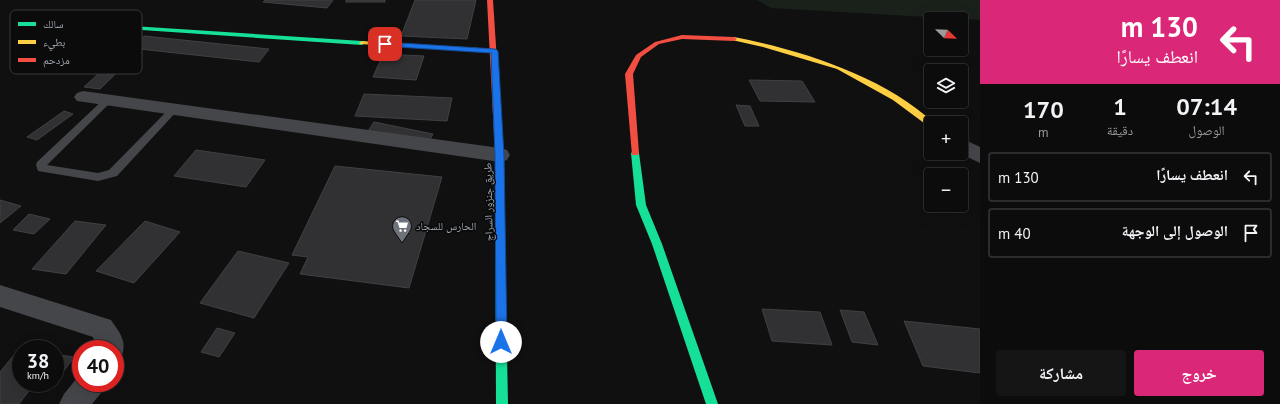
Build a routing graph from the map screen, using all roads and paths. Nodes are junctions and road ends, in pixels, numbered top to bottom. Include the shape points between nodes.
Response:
1 (490, 0) edge
2 (142, 29) edge
3 (495, 51) junction
4 (83, 97) dead end
5 (107, 101) junction
6 (173, 110) junction
7 (924, 119) edge
8 (968, 149) edge
9 (500, 156) junction
10 (980, 156) edge
11 (0, 296) edge
12 (110, 340) edge
13 (83, 392) edge
14 (74, 404) edge
15 (502, 404) edge
16 (712, 404) edge

1 - 3 street, طريق جنزور السراج
2 - 3 street
3 - 9 street, طريق جنزور السراج
4 - 5 street
5 - 6 street
5 - 6 lane via 41,164 42,168 98,178 113,173
6 - 9 street
7 - 16 street via 896,98 839,68 733,38 682,38 657,43 638,56 629,74 641,205
8 - 10 street
9 - 15 street, طريق جنزور السراج
11 - 12 street via 102,328
13 - 14 street

